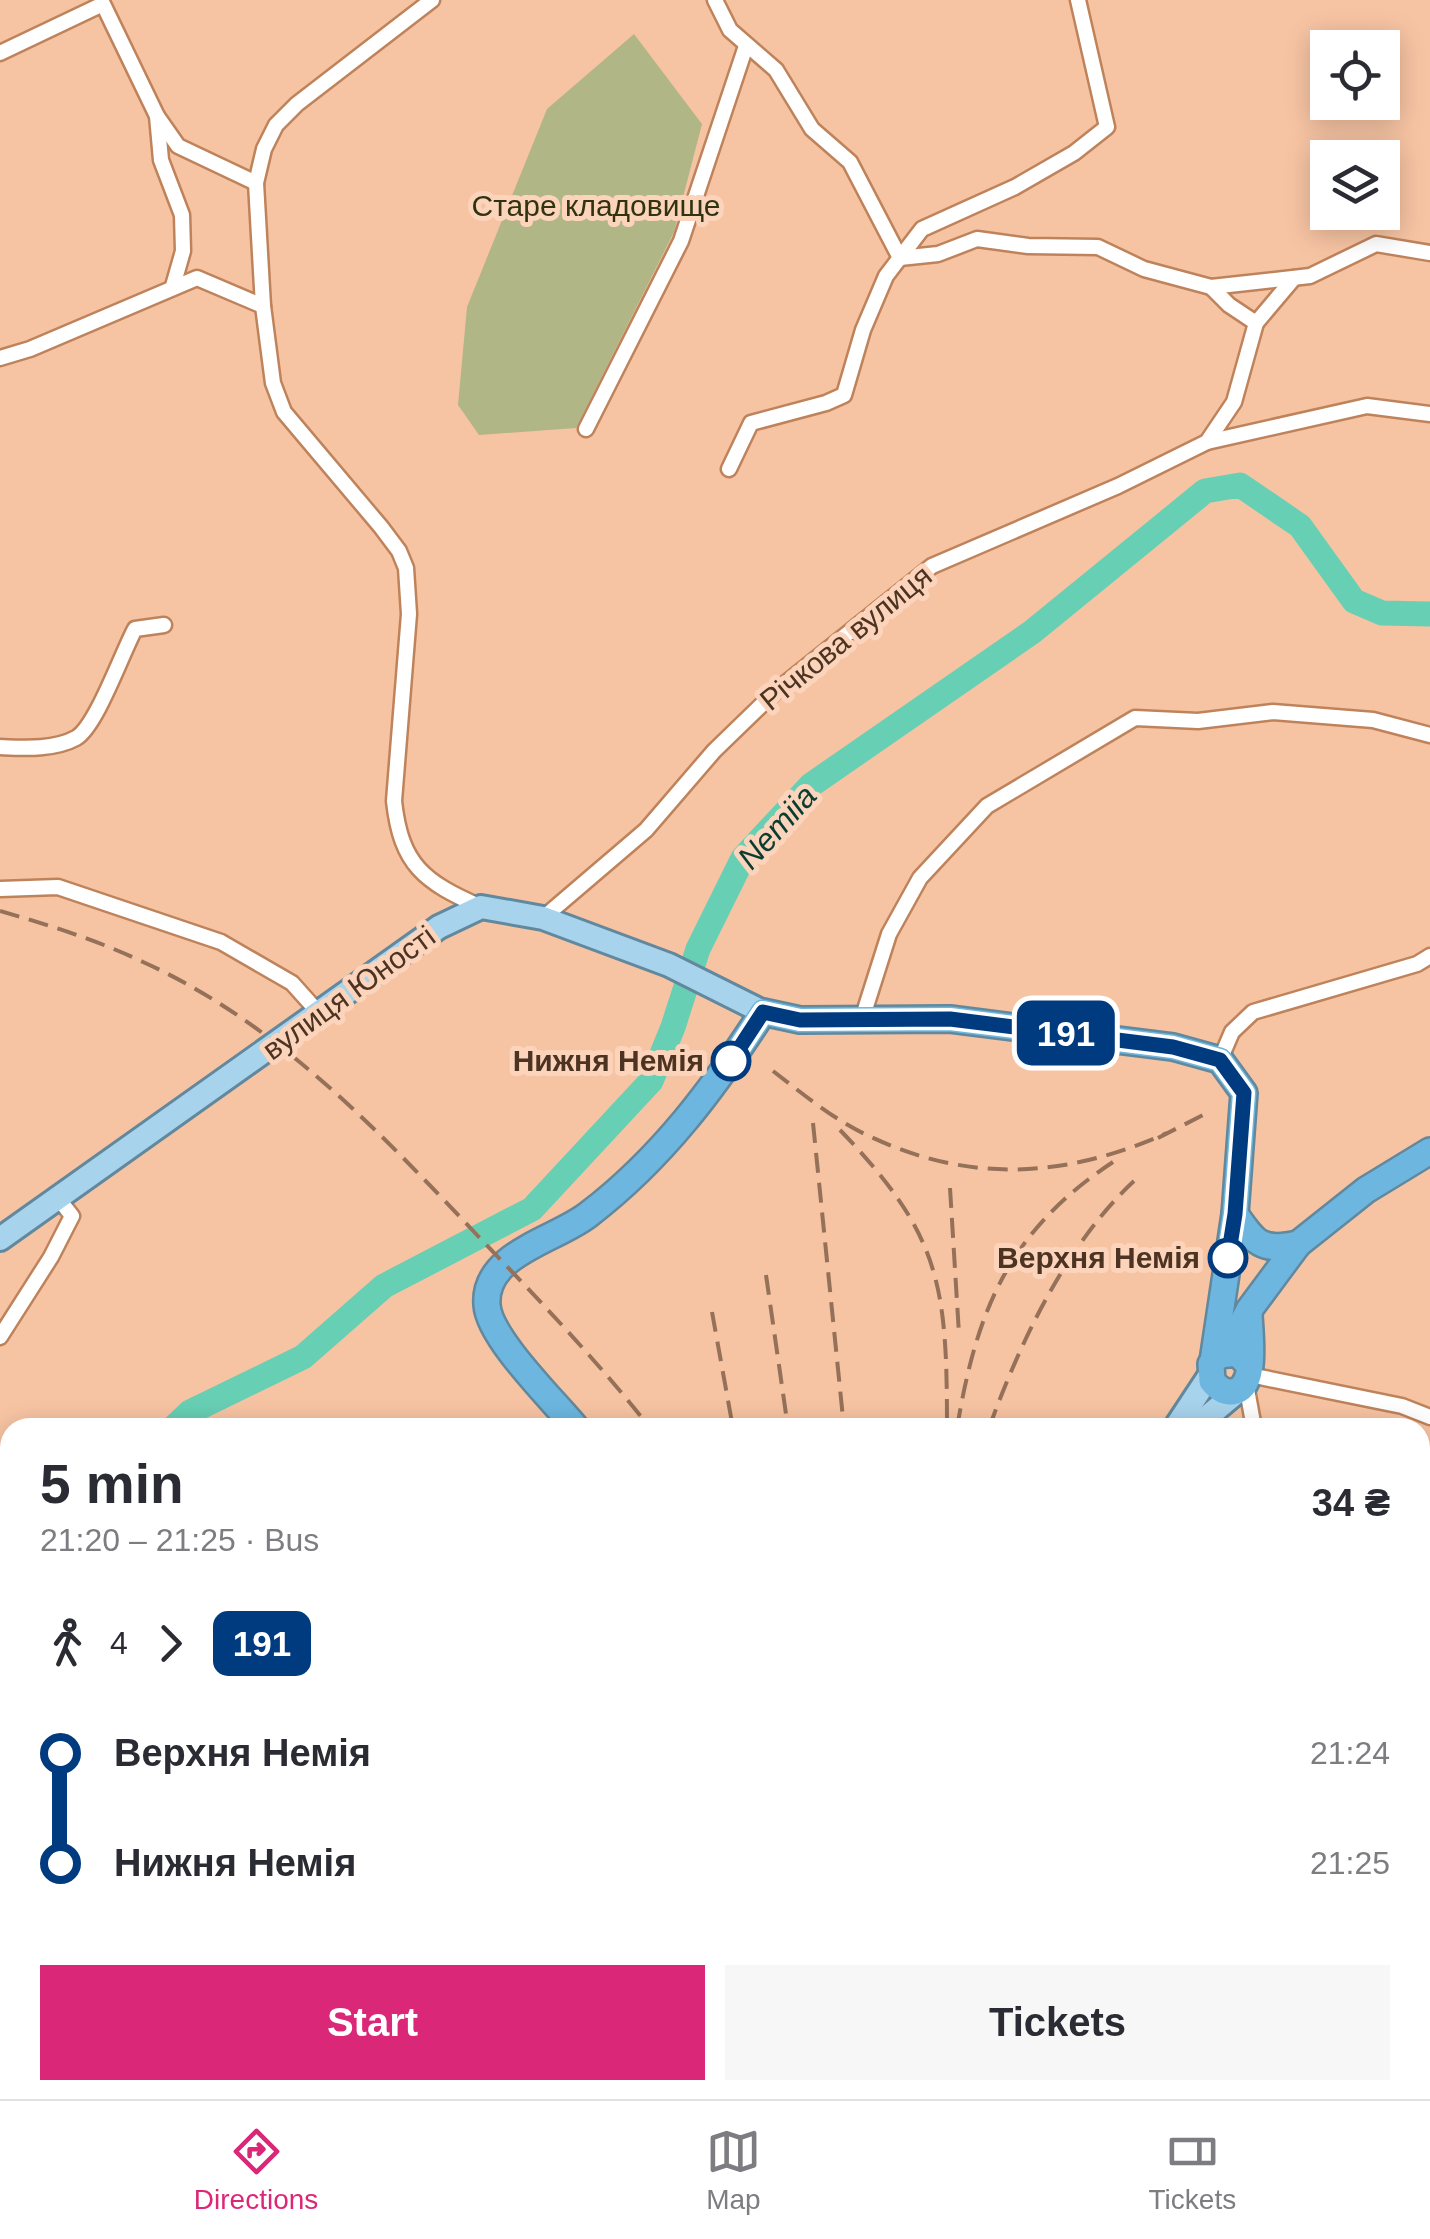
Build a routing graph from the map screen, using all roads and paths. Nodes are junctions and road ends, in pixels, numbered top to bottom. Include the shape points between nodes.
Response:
1 (432, 0) edge
2 (714, 0) edge
3 (1078, 0) edge
4 (102, 2) edge
5 (746, 46) junction
6 (0, 53) edge
7 (156, 116) junction
8 (256, 183) junction
9 (1430, 253) edge
10 (900, 258) junction
11 (1294, 278) junction
12 (172, 286) junction
13 (1211, 287) junction
14 (262, 306) junction
15 (1256, 323) junction
16 (0, 358) edge
17 (1430, 414) edge
18 (586, 429) dead end
19 (1207, 442) junction
20 (729, 469) dead end
21 (164, 625) dead end
22 (1430, 735) edge
23 (0, 747) edge
24 (0, 889) edge
25 (481, 907) junction
26 (543, 918) junction
27 (1430, 956) edge
28 (318, 1012) junction
29 (763, 1012) junction
30 (862, 1019) junction
31 (1220, 1060) junction
32 (1430, 1151) edge
33 (58, 1198) junction
34 (1235, 1214) junction
35 (0, 1239) edge
36 (1298, 1244) junction
37 (2, 1328) edge
38 (1235, 1366) junction
39 (1430, 1417) edge
40 (559, 1418) edge
41 (1185, 1418) edge
42 (1201, 1418) edge
43 (1251, 1418) edge

1 - 8 street via 276,125
2 - 5 street
3 - 10 street via 1107,126 1074,154 922,230
4 - 6 street
4 - 7 street
5 - 10 street via 776,70 812,129 850,162
5 - 18 street via 681,241
7 - 8 street via 178,146
7 - 12 street via 162,160 182,214
8 - 14 street
9 - 11 street via 1376,244
10 - 13 street via 938,254 977,239 1098,247 1144,269
10 - 20 street via 863,330 844,394 751,423
11 - 13 street
11 - 15 street
12 - 14 street via 197,278
12 - 16 street
13 - 15 street
14 - 25 street via 273,384 284,412 406,568 397,830 409,860 446,892
15 - 19 street via 1234,402
17 - 19 street, Річкова вулиця via 1367,406
19 - 26 street, Річкова вулиця via 932,566 776,691 646,830
21 - 23 street via 135,629 80,736 36,748
22 - 30 street via 1372,720 1273,712 1198,721 1135,718 988,806 920,878 888,934
24 - 28 street via 58,887 220,942 292,983
25 - 26 main road
25 - 28 main road, вулиця Юності via 439,927
26 - 29 main road via 669,965
27 - 31 street via 1253,1012 1232,1032
28 - 33 main road, вулиця Юності
29 - 30 highway via 800,1020
29 - 40 highway via 714,1088 636,1173 589,1214 493,1277 486,1306 497,1334
30 - 31 highway via 1007,1025 1173,1047
31 - 34 highway via 1244,1093
32 - 36 highway
33 - 35 main road, вулиця Юності
33 - 37 street via 72,1216
34 - 36 highway via 1264,1246
34 - 38 highway via 1221,1301
36 - 38 highway via 1249,1310
38 - 39 street
38 - 41 main road
38 - 42 main road
38 - 43 street

